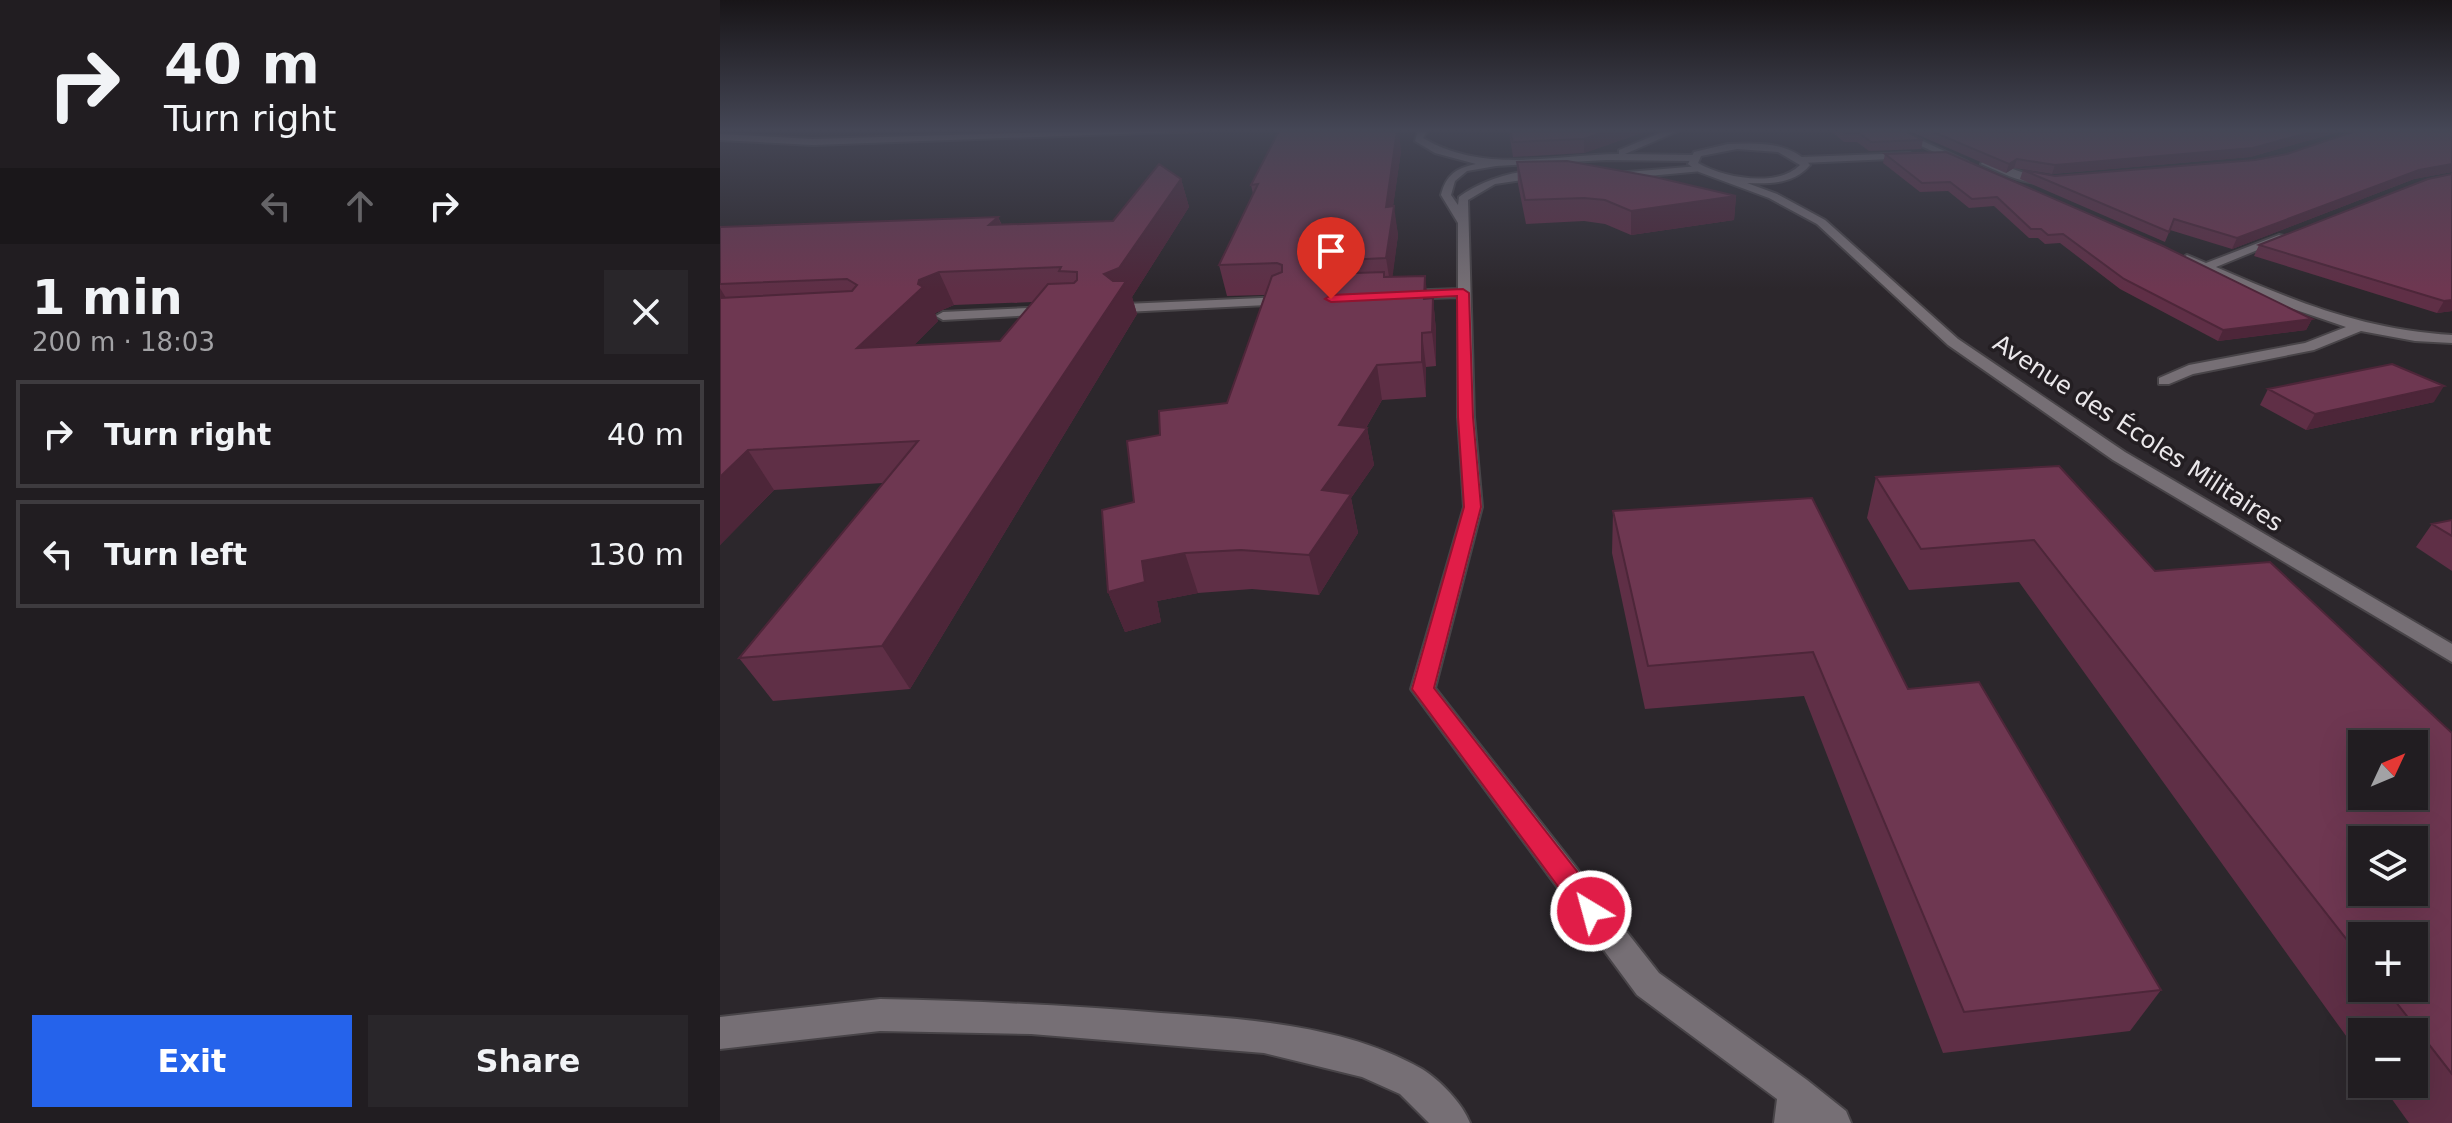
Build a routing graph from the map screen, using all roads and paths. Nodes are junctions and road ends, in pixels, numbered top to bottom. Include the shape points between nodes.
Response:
1 (1449, 183) edge
2 (1483, 183) edge
3 (1739, 183) edge
4 (1796, 183) edge
5 (2013, 183) edge
6 (2033, 192) edge
7 (1821, 222) junction
8 (1464, 223) junction
9 (2291, 234) edge
10 (2177, 254) edge
11 (2206, 267) junction
12 (1463, 293) junction
13 (1390, 296) edge
14 (1281, 301) edge
15 (1125, 308) dead end
16 (1065, 310) edge
17 (943, 316) dead end
18 (2357, 328) junction
19 (2452, 339) edge
20 (2164, 381) dead end
21 (2452, 654) edge
22 (720, 1033) edge
23 (1793, 1107) edge
24 (1453, 1123) edge
25 (1834, 1123) edge

1 - 8 street via 1446,195
2 - 8 street via 1463,199
3 - 7 street, Avenue des Écoles Militaires
4 - 7 street, Avenue des Écoles Militaires
5 - 6 street
7 - 21 street, Avenue des Écoles Militaires via 1953,342 2119,456
8 - 12 street
9 - 11 street
10 - 11 street
11 - 18 street
12 - 13 street
12 - 23 street via 1473,507 1423,689 1648,984
14 - 15 street
16 - 17 street
18 - 19 street
18 - 20 street via 2309,347 2189,370
22 - 24 street via 880,1015 1031,1018 1264,1037 1364,1061 1412,1082
23 - 25 street

